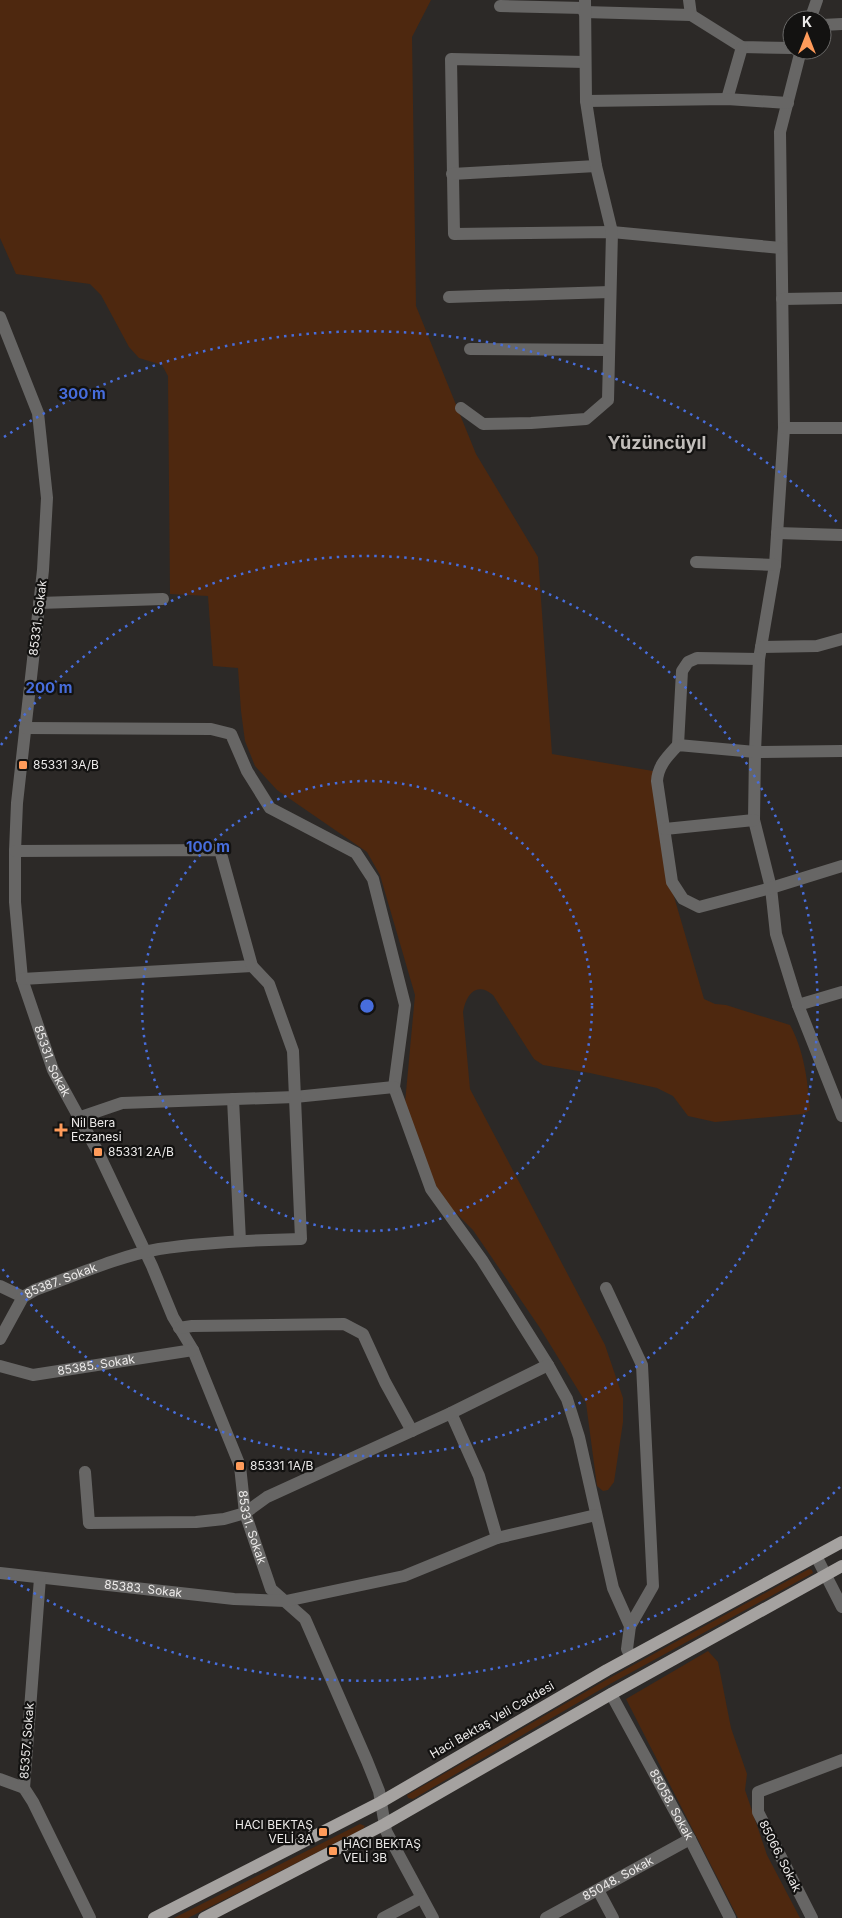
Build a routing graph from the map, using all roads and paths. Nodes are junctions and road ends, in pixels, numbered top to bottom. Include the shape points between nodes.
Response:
1 (689, 0) edge
2 (500, 6) dead end
3 (585, 7) edge
4 (691, 15) junction
5 (742, 47) junction
6 (782, 48) edge
7 (799, 60) edge
8 (585, 62) junction
9 (728, 99) junction
10 (586, 101) junction
11 (788, 103) junction
12 (596, 166) junction
13 (452, 174) junction
14 (612, 232) junction
15 (781, 248) junction
16 (610, 292) junction
17 (449, 297) dead end
18 (842, 298) edge
19 (782, 299) junction
20 (0, 317) edge
21 (470, 349) dead end
22 (608, 350) junction
23 (461, 408) dead end
24 (784, 428) junction
25 (842, 428) edge
26 (776, 533) junction
27 (842, 535) edge
28 (696, 562) dead end
29 (775, 565) junction
30 (163, 599) dead end
31 (39, 603) junction
32 (842, 639) edge
33 (760, 653) junction
34 (25, 728) junction
35 (678, 745) junction
36 (842, 751) edge
37 (754, 752) junction
38 (754, 820) junction
39 (665, 829) junction
40 (14, 851) junction
41 (842, 866) edge
42 (771, 888) junction
43 (252, 966) junction
44 (22, 979) junction
45 (842, 992) edge
46 (798, 1005) junction
47 (394, 1087) junction
48 (295, 1097) junction
49 (233, 1099) junction
50 (842, 1116) edge
51 (78, 1118) junction
52 (240, 1241) junction
53 (145, 1252) junction
54 (0, 1286) edge
55 (606, 1288) dead end
56 (23, 1297) junction
57 (179, 1328) junction
58 (0, 1339) edge
59 (193, 1350) junction
60 (548, 1365) junction
61 (0, 1366) edge
62 (451, 1413) junction
63 (412, 1431) junction
64 (85, 1472) dead end
65 (245, 1513) junction
66 (596, 1515) junction
67 (497, 1538) junction
68 (842, 1542) edge
69 (816, 1556) junction
70 (842, 1566) edge
71 (0, 1573) edge
72 (826, 1575) junction
73 (40, 1578) junction
74 (286, 1601) junction
75 (842, 1607) edge
76 (630, 1626) junction
77 (630, 1657) junction
78 (611, 1694) junction
79 (842, 1760) edge
80 (0, 1778) edge
81 (24, 1788) junction
82 (381, 1802) junction
83 (385, 1824) junction
84 (690, 1839) junction
85 (598, 1890) junction
86 (421, 1898) junction
87 (90, 1918) edge
88 (154, 1918) edge
89 (204, 1918) edge
90 (383, 1918) edge
91 (433, 1918) edge
92 (546, 1918) edge
93 (613, 1918) edge
94 (730, 1918) edge
95 (812, 1918) edge

1 - 4 street
2 - 3 street
3 - 4 street
3 - 8 street
4 - 5 street
5 - 6 street
5 - 9 street
7 - 11 street
8 - 10 street
8 - 13 street via 451,59
9 - 10 street
9 - 11 street
10 - 12 street
11 - 15 street via 780,132
12 - 13 street
12 - 14 street
13 - 14 street via 454,234
14 - 15 street
14 - 16 street
15 - 19 street
16 - 17 street
16 - 22 street
18 - 19 street
19 - 24 street
20 - 31 street, 85331. Sokak via 38,413 47,498
21 - 22 street
22 - 23 street via 608,400 586,419 483,424
24 - 25 street
24 - 26 street
26 - 27 street
26 - 29 street
28 - 29 street
29 - 33 street
30 - 31 street
31 - 34 street, 85331. Sokak
32 - 33 street via 817,646
33 - 35 street via 697,658 688,662 682,671
33 - 37 street
34 - 40 street, 85331. Sokak
34 - 47 street via 211,729 231,734 247,771 270,808 356,853 373,879 405,1005
35 - 37 street
35 - 39 street via 658,771
36 - 37 street
37 - 38 street
38 - 39 street
38 - 42 street
39 - 42 street via 672,882 683,899 699,907
40 - 43 street via 220,850
40 - 44 street, 85331. Sokak via 14,902
41 - 42 street
42 - 46 street via 776,934
43 - 44 street
43 - 48 street via 269,984 293,1050
44 - 51 street, 85331. Sokak via 53,1070
45 - 46 street
46 - 50 street
47 - 48 street
47 - 60 street via 431,1189 482,1260
48 - 49 street
48 - 52 street, 85387. Sokak via 301,1239
49 - 51 street via 122,1103
49 - 52 street
51 - 53 street, 85331. Sokak via 98,1152
52 - 53 street, 85387. Sokak
53 - 56 street, 85387. Sokak
53 - 57 street, 85331. Sokak
54 - 56 street
55 - 76 street via 642,1365 652,1586
56 - 58 street, 85387. Sokak
57 - 59 street, 85331. Sokak
57 - 63 street via 344,1324 363,1334
59 - 61 street, 85385. Sokak via 33,1375
59 - 65 street, 85331. Sokak via 240,1466
60 - 62 street
60 - 66 street via 567,1399 580,1437
62 - 63 street
62 - 67 street via 479,1476
63 - 65 street via 267,1497
64 - 65 street via 89,1523 196,1522
65 - 74 street, 85331. Sokak via 270,1589
66 - 67 street, 85383. Sokak
66 - 76 street via 614,1588
67 - 74 street, 85383. Sokak via 404,1576
68 - 69 main road, Haci Bektaş Veli Caddesi
69 - 72 street
69 - 77 main road, Haci Bektaş Veli Caddesi
70 - 72 main road
71 - 73 street, 85383. Sokak
72 - 75 street
72 - 78 main road
73 - 74 street, 85383. Sokak via 234,1599
73 - 81 street, 85357. Sokak
74 - 82 street, 85331. Sokak via 305,1619 367,1761
76 - 77 street via 627,1649
77 - 82 main road, Haci Bektaş Veli Caddesi
78 - 83 main road
78 - 84 street, 85058. Sokak
79 - 95 street, 85066. Sokak via 758,1792 758,1812
80 - 81 street
81 - 87 street, 85357. Sokak
82 - 83 street, 85331. Sokak
82 - 88 main road, Haci Bektaş Veli Caddesi
83 - 86 street, 85331. Sokak
83 - 89 main road
84 - 85 street, 85048. Sokak
84 - 94 street, 85058. Sokak
85 - 92 street, 85048. Sokak
85 - 93 street
86 - 90 street
86 - 91 street, 85331. Sokak

